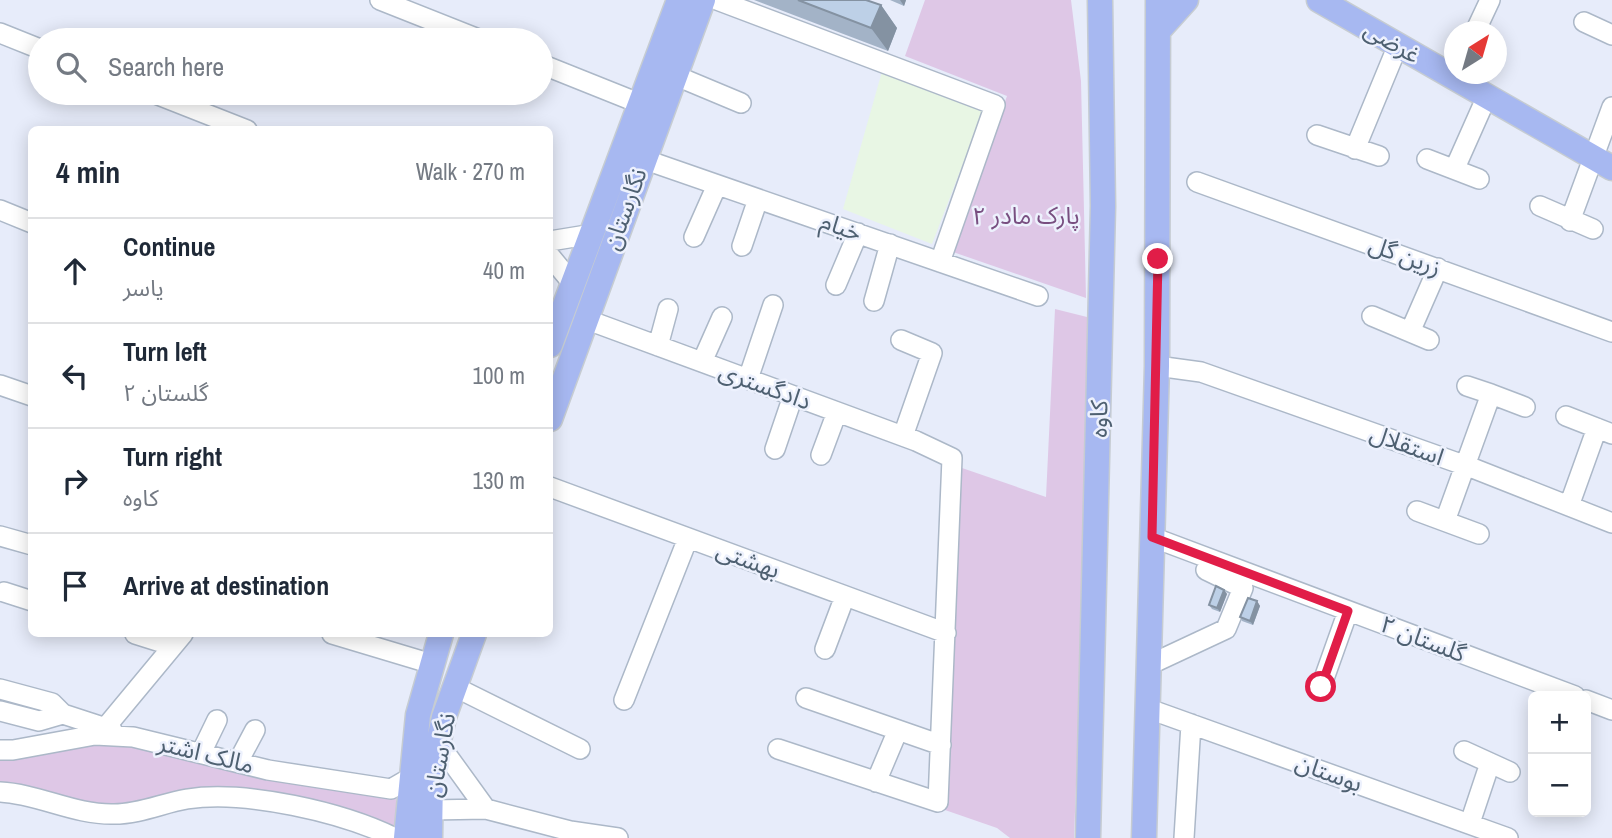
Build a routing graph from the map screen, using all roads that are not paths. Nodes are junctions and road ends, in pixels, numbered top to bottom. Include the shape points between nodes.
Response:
1 (380, 0) edge
2 (679, 0) edge
3 (703, 0) edge
4 (717, 0) edge
5 (1087, 0) edge
6 (1100, 0) edge
7 (1158, 0) edge
8 (1186, 0) edge
9 (1490, 0) edge
10 (1333, 4) edge
11 (1480, 21) edge
12 (1584, 22) dead end
13 (451, 28) edge
14 (1158, 32) junction
15 (0, 33) edge
16 (1612, 35) edge
17 (676, 39) junction
18 (28, 44) edge
19 (1398, 45) junction
20 (553, 69) edge
21 (665, 69) junction
22 (1444, 70) edge
23 (1468, 84) edge
24 (1101, 86) junction
25 (1487, 96) junction
26 (741, 103) dead end
27 (641, 104) junction
28 (183, 105) edge
29 (1612, 107) edge
30 (237, 126) edge
31 (1317, 135) dead end
32 (1355, 149) junction
33 (1379, 156) dead end
34 (643, 159) junction
35 (1427, 159) dead end
36 (1602, 162) edge
37 (1455, 169) junction
38 (1479, 179) dead end
39 (1197, 182) dead end
40 (717, 184) junction
41 (758, 199) junction
42 (1539, 206) dead end
43 (0, 210) edge
44 (28, 221) edge
45 (1570, 221) junction
46 (1593, 229) dead end
47 (858, 233) junction
48 (593, 234) junction
49 (694, 237) dead end
50 (553, 241) edge
51 (890, 244) junction
52 (741, 246) dead end
53 (553, 260) edge
54 (940, 262) junction
55 (1438, 268) junction
56 (573, 284) junction
57 (836, 285) dead end
58 (1038, 296) dead end
59 (874, 301) dead end
60 (772, 305) dead end
61 (668, 310) dead end
62 (1371, 316) dead end
63 (722, 317) dead end
64 (585, 319) junction
65 (1410, 332) junction
66 (1612, 332) edge
67 (553, 337) edge
68 (901, 340) dead end
69 (1429, 340) dead end
70 (658, 346) junction
71 (702, 362) junction
72 (1157, 366) junction
73 (748, 379) junction
74 (0, 385) edge
75 (1467, 386) dead end
76 (1491, 394) junction
77 (28, 395) edge
78 (793, 396) junction
79 (1525, 407) dead end
80 (553, 410) edge
81 (837, 412) junction
82 (1566, 416) dead end
83 (1605, 431) edge
84 (903, 436) junction
85 (775, 449) dead end
86 (821, 455) dead end
87 (1465, 466) junction
88 (553, 488) edge
89 (1569, 506) junction
90 (1417, 511) dead end
91 (1445, 521) junction
92 (1612, 523) edge
93 (1479, 534) dead end
94 (0, 536) edge
95 (1152, 537) junction
96 (688, 538) junction
97 (28, 544) edge
98 (1191, 552) junction
99 (4, 592) dead end
100 (845, 596) junction
101 (28, 600) edge
102 (1348, 611) junction
103 (946, 633) junction
104 (156, 637) edge
105 (342, 637) edge
106 (440, 637) edge
107 (473, 637) edge
108 (178, 640) edge
109 (825, 649) dead end
110 (432, 664) junction
111 (1149, 665) junction
112 (455, 687) junction
113 (1321, 687) dead end
114 (0, 689) edge
115 (1562, 691) edge
116 (806, 698) dead end
117 (624, 700) dead end
118 (1591, 702) edge
119 (1149, 709) junction
120 (1612, 710) edge
121 (0, 711) edge
122 (63, 714) junction
123 (216, 720) dead end
124 (1191, 724) junction
125 (105, 728) junction
126 (255, 730) dead end
127 (898, 730) junction
128 (133, 737) junction
129 (439, 744) junction
130 (941, 745) junction
131 (580, 748) dead end
132 (778, 749) dead end
133 (0, 750) edge
134 (1464, 751) dead end
135 (201, 753) junction
136 (238, 762) junction
137 (1490, 763) junction
138 (1510, 772) dead end
139 (410, 778) junction
140 (876, 782) junction
141 (0, 792) edge
142 (486, 809) junction
143 (431, 810) junction
144 (1470, 823) junction
145 (395, 838) edge
146 (406, 838) edge
147 (430, 838) edge
148 (618, 838) edge
149 (1088, 838) edge
150 (1144, 838) edge
151 (1184, 838) edge
152 (1508, 838) edge

1 - 13 street
2 - 17 main road, نگارستان
3 - 17 main road, نگارستان
4 - 54 street via 995,105
5 - 24 main road
6 - 24 main road, کاوه
7 - 14 main road
8 - 14 main road
9 - 11 street
10 - 19 main road, غرضی
12 - 16 street
14 - 72 main road
15 - 18 street
17 - 21 main road, نگارستان
19 - 22 main road, غرضی
19 - 32 street
20 - 27 street
21 - 26 street
21 - 27 main road, نگارستان
21 - 34 main road, نگارستان
23 - 25 main road, غرضی
24 - 149 main road, کاوه via 1099,439
25 - 36 main road, غرضی
25 - 37 street
27 - 48 main road, نگارستان
28 - 30 street
29 - 36 street
31 - 32 street
32 - 33 street
34 - 40 street, خیام
34 - 64 main road, نگارستان
35 - 37 street
36 - 45 street
37 - 38 street
39 - 55 street, زرین گل
40 - 41 street, خیام
40 - 49 street
41 - 47 street, خیام
41 - 52 street
42 - 45 street
43 - 44 street
45 - 46 street
47 - 51 street, خیام
47 - 57 street
48 - 50 street
48 - 56 main road, نگارستان
51 - 54 street, خیام
51 - 59 street
53 - 56 street
54 - 58 street, خیام
55 - 65 street
55 - 66 street, زرین گل
56 - 67 main road, نگارستان
60 - 73 street
61 - 70 street
62 - 65 street
63 - 71 street
64 - 70 street, دادگستری
64 - 80 main road, نگارستان
65 - 69 street
68 - 84 street via 932,353
70 - 71 street, دادگستری
71 - 73 street, دادگستری
72 - 87 street, استقلال via 1201,372
72 - 95 main road
73 - 78 street, دادگستری
74 - 77 street
75 - 76 street
76 - 79 street
76 - 87 street
78 - 81 street, دادگستری
78 - 85 street
81 - 84 street, دادگستری
81 - 86 street
82 - 83 street
83 - 89 street
84 - 103 street, دادگستری via 952,458
87 - 89 street, استقلال
87 - 91 street
88 - 96 street, بهشتی
89 - 92 street, استقلال
90 - 91 street
91 - 93 street
94 - 97 street
95 - 98 street, گلستان ۲
95 - 111 main road
96 - 100 street, بهشتی
96 - 117 street
98 - 102 street, گلستان ۲
98 - 111 street via 1193,563 1243,587 1226,629
99 - 101 street
100 - 103 street, بهشتی
100 - 109 street
102 - 113 street
102 - 115 street, گلستان ۲
103 - 130 street
104 - 108 street
105 - 110 street
106 - 110 main road, نگارستان
107 - 112 main road, نگارستان
108 - 125 street
110 - 139 main road, نگارستان via 418,715
111 - 119 main road
112 - 129 main road, نگارستان
112 - 131 street
114 - 122 street via 52,703
116 - 127 street
118 - 120 street
119 - 124 street, بوستان
119 - 150 main road
121 - 122 street via 39,721
122 - 125 street
123 - 135 street
124 - 144 street, بوستان
124 - 151 street
125 - 128 street
126 - 136 street
127 - 130 street
127 - 140 street
128 - 133 street, مالک اشتر via 96,735
128 - 135 street, مالک اشتر
129 - 142 street
129 - 143 main road, نگارستان via 431,778
130 - 140 street via 938,802
132 - 140 street
134 - 137 street
135 - 136 street, مالک اشتر
136 - 139 street, مالک اشتر via 391,789
137 - 138 street
137 - 144 street
139 - 146 main road, نگارستان
141 - 145 street, مالک اشتر via 24,793 71,809 114,814 186,799 221,797 314,810
142 - 143 street
142 - 148 street
143 - 147 main road, نگارستان
144 - 152 street, بوستان

